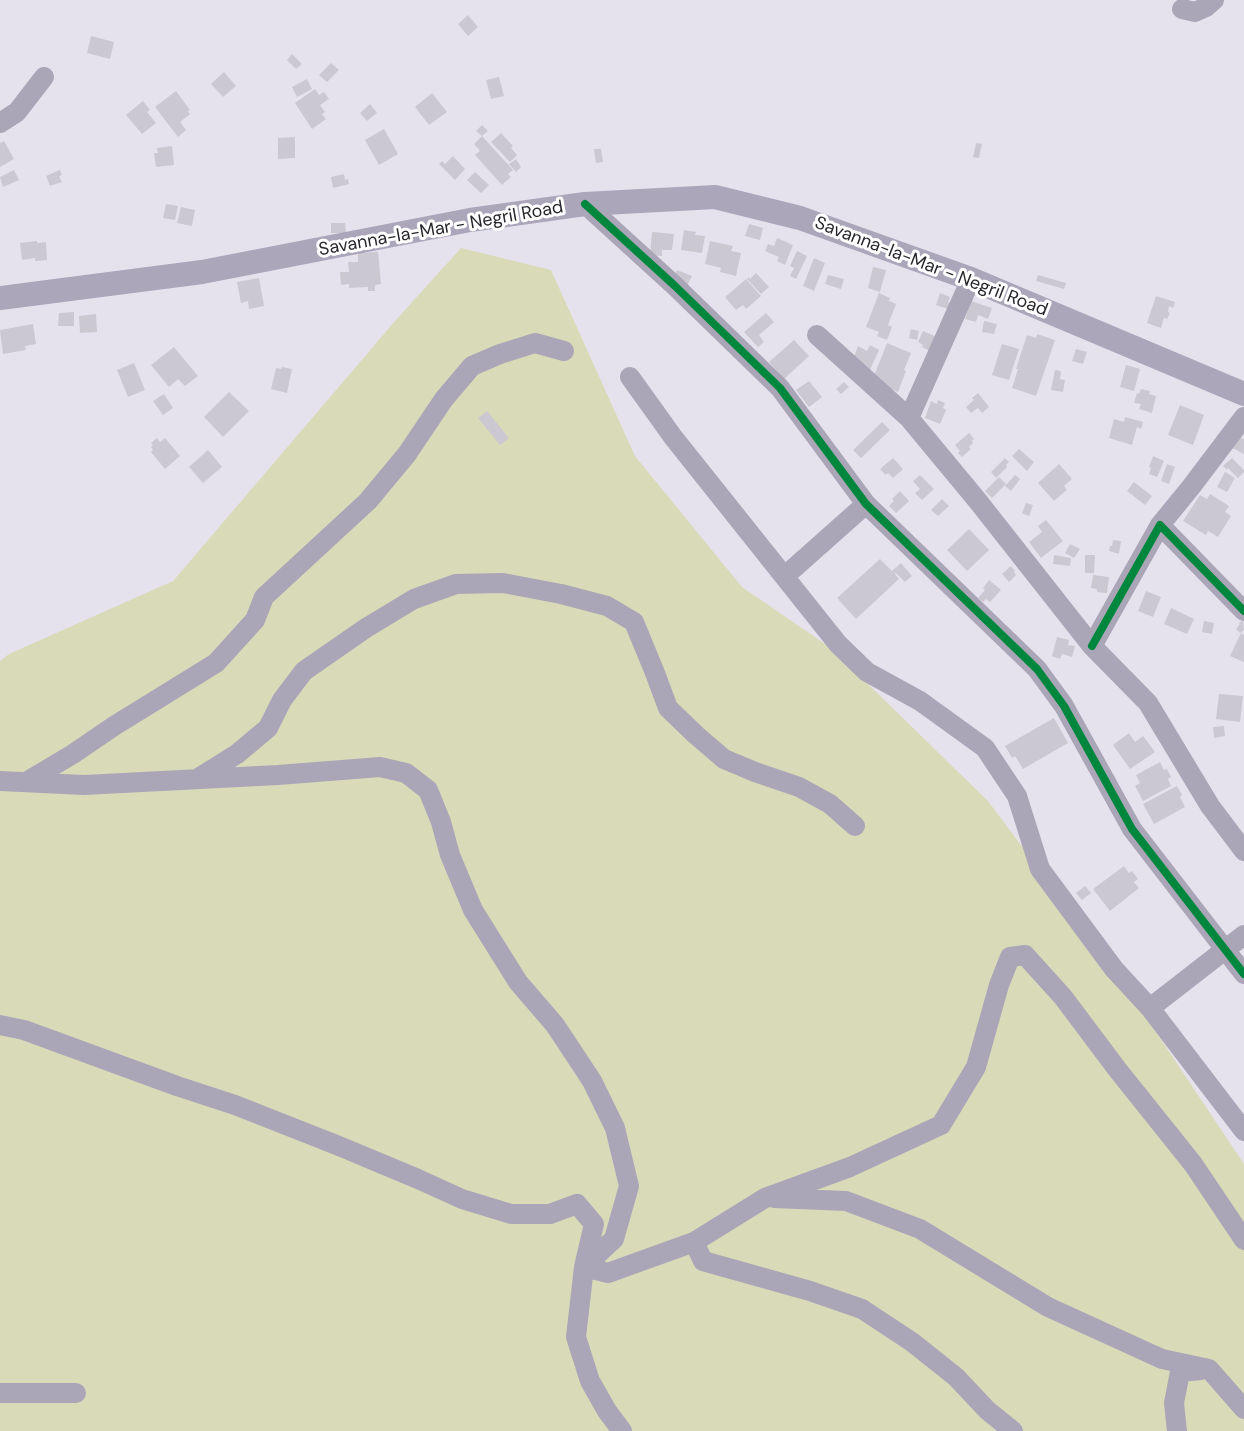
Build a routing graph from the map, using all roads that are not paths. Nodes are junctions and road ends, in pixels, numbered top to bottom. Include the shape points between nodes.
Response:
1 (1214, 0) edge
2 (1182, 9) dead end
3 (44, 77) dead end
4 (0, 123) edge
5 (585, 204) junction
6 (971, 279) junction
7 (0, 298) edge
8 (817, 335) dead end
9 (564, 351) dead end
10 (630, 377) dead end
11 (1244, 400) edge
12 (909, 418) junction
13 (866, 504) junction
14 (1160, 525) junction
15 (785, 576) junction
16 (1244, 611) edge
17 (1092, 646) junction
18 (197, 778) junction
19 (0, 781) edge
20 (26, 782) junction
21 (855, 826) dead end
22 (1244, 851) edge
23 (1244, 935) edge
24 (1225, 950) junction
25 (1244, 974) edge
26 (1150, 1008) junction
27 (0, 1025) edge
28 (1244, 1131) edge
29 (765, 1198) junction
30 (1244, 1240) edge
31 (694, 1242) junction
32 (584, 1267) junction
33 (1209, 1368) junction
34 (0, 1393) edge
35 (76, 1393) dead end
36 (1244, 1409) edge
37 (622, 1431) edge
38 (1013, 1431) edge
39 (1176, 1431) edge

1 - 2 street via 1195,12
3 - 4 street via 17,112
5 - 6 main road, Savanna-la-Mar - Negril Road via 715,197 800,218
5 - 7 main road, Savanna-la-Mar - Negril Road via 470,220 202,272
5 - 13 street via 780,388
6 - 11 main road, Savanna-la-Mar - Negril Road
6 - 12 street
8 - 12 street
9 - 20 street via 535,343 472,366 368,501 264,597 255,620 216,663
10 - 15 street
11 - 14 street via 1191,487
12 - 17 street
13 - 15 street
13 - 24 street via 1037,669 1064,706 1132,829
14 - 16 street
14 - 17 street
15 - 26 street via 838,644 867,672 920,701 985,748 1017,796 1040,869 1114,969
17 - 22 street via 1148,703 1210,806
18 - 20 street via 84,785
18 - 21 street via 237,754 268,728 282,699 304,671 366,628 414,599 456,584 503,583 607,606 634,622 668,708 696,735 724,759 799,787 830,804
18 - 32 street via 380,767 406,774 428,790 473,910 519,982 555,1025 592,1081 615,1128 629,1186 614,1239
19 - 20 street
23 - 24 street
24 - 25 street
24 - 26 street
26 - 28 street
27 - 32 street via 24,1030 235,1105 462,1199 511,1214 550,1214 577,1204 594,1224
29 - 30 street via 850,1167 941,1125 976,1066 1010,957 1025,955 1193,1164
29 - 31 street
29 - 33 street via 846,1201 920,1229 1048,1307 1162,1359
31 - 32 street via 608,1273
31 - 38 street via 703,1261 862,1309 956,1377
32 - 37 street via 576,1337 590,1381
33 - 36 street
33 - 39 street via 1180,1372 1174,1404
34 - 35 street

